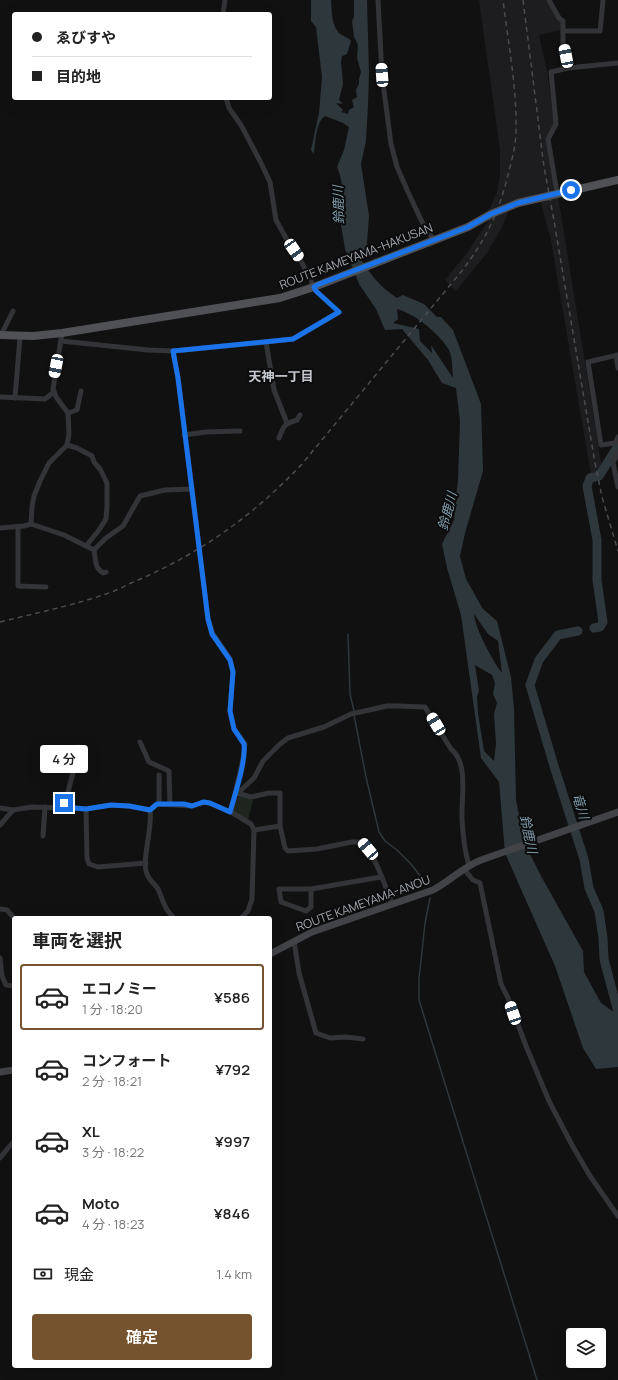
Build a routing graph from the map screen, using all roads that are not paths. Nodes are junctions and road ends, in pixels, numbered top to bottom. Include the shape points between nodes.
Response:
1 (225, 0) edge
2 (378, 0) edge
3 (549, 0) edge
4 (603, 0) edge
5 (223, 12) edge
6 (563, 30) junction
7 (618, 63) edge
8 (568, 68) junction
9 (227, 100) edge
10 (618, 180) edge
11 (557, 193) junction
12 (432, 241) junction
13 (316, 286) junction
14 (13, 311) dead end
15 (62, 333) junction
16 (1, 335) edge
17 (20, 336) junction
18 (61, 341) junction
19 (266, 342) junction
20 (173, 351) junction
21 (617, 355) edge
22 (618, 368) edge
23 (81, 391) dead end
24 (54, 392) junction
25 (0, 397) edge
26 (15, 398) junction
27 (68, 413) junction
28 (300, 415) dead end
29 (287, 423) junction
30 (240, 431) dead end
31 (184, 435) junction
32 (618, 437) edge
33 (279, 438) dead end
34 (67, 445) junction
35 (618, 452) edge
36 (618, 487) edge
37 (192, 489) junction
38 (31, 524) junction
39 (18, 527) junction
40 (0, 528) edge
41 (86, 546) junction
42 (94, 550) junction
43 (106, 572) dead end
44 (46, 587) dead end
45 (140, 742) dead end
46 (78, 747) dead end
47 (158, 775) dead end
48 (237, 793) junction
49 (159, 804) junction
50 (170, 804) junction
51 (45, 807) junction
52 (64, 807) junction
53 (0, 808) edge
54 (86, 809) junction
55 (13, 810) junction
56 (150, 810) junction
57 (230, 812) junction
58 (618, 812) edge
59 (0, 825) edge
60 (280, 826) junction
61 (254, 830) junction
62 (44, 836) dead end
63 (146, 863) junction
64 (466, 867) junction
65 (381, 877) junction
66 (311, 889) junction
67 (392, 904) junction
68 (0, 909) edge
69 (12, 916) edge
70 (172, 916) edge
71 (243, 916) edge
72 (294, 941) junction
73 (272, 953) edge
74 (0, 958) edge
75 (12, 986) edge
76 (363, 1040) dead end
77 (12, 1070) edge
78 (0, 1072) edge
79 (12, 1143) edge
80 (0, 1158) edge
81 (618, 1216) edge

1 - 5 street
2 - 12 street via 382,75 391,144 404,186
3 - 6 street via 559,18 563,20
4 - 6 street via 600,31
6 - 8 street
7 - 8 street
8 - 11 street via 551,72 556,124 548,139
9 - 13 street via 270,182 276,220
10 - 11 main road, ROUTE KAMEYAMA-HAKUSAN
11 - 12 main road, ROUTE KAMEYAMA-HAKUSAN via 514,204 468,227
12 - 13 main road, ROUTE KAMEYAMA-HAKUSAN
13 - 15 main road, ROUTE KAMEYAMA-HAKUSAN via 280,298
13 - 19 street via 316,291 339,312 293,339
14 - 16 street
15 - 17 main road, ROUTE KAMEYAMA-HAKUSAN
15 - 18 street
16 - 17 main road, ROUTE KAMEYAMA-HAKUSAN
17 - 26 street
18 - 20 street
18 - 24 street via 52,385
19 - 20 street
19 - 29 street via 274,390
20 - 31 street
21 - 22 street
21 - 32 street via 588,362 601,445 614,443
23 - 27 street via 77,410
24 - 26 street via 45,400
24 - 27 street
25 - 26 street
27 - 34 street
28 - 29 street via 297,420
29 - 33 street via 283,426
30 - 31 street
31 - 37 street
34 - 38 street via 49,463 40,481 34,496
34 - 41 street via 92,456 107,483 106,519
35 - 36 street via 613,463
37 - 42 street via 165,490 140,496 123,526
37 - 48 street via 208,619 212,634 230,660 233,672 230,711 234,729 244,744
38 - 39 street
38 - 41 street via 64,535
39 - 40 street
39 - 44 street via 18,586
41 - 42 street
42 - 43 street via 95,565 101,572
45 - 50 street via 149,762 169,771
46 - 52 street
47 - 49 street
48 - 57 street
48 - 60 street via 251,797 280,793
48 - 64 street via 254,778 263,761 288,738 324,727 351,714 392,706 425,707 456,754 462,771 462,822
49 - 50 street
49 - 56 street
50 - 57 street via 192,806 206,802
51 - 52 street
51 - 55 street
51 - 62 street
52 - 54 street
53 - 55 street
54 - 56 street via 111,805
54 - 63 street via 89,864 98,867
55 - 59 street
56 - 63 street
57 - 61 street via 251,824
58 - 64 main road, ROUTE KAMEYAMA-ANOU
60 - 61 street
60 - 65 street via 288,851 362,842
61 - 71 street via 252,899 248,911
63 - 70 street via 147,875 157,887 166,911
64 - 67 main road, ROUTE KAMEYAMA-ANOU via 438,887
64 - 81 street via 473,880 480,883 501,984 549,1101 579,1157
65 - 66 street
65 - 67 street
66 - 66 street via 279,889 281,902 306,911 311,907
67 - 72 main road, ROUTE KAMEYAMA-ANOU
68 - 69 street via 7,910
72 - 73 main road, ROUTE KAMEYAMA-ANOU
72 - 76 street via 316,1033 330,1038
74 - 75 street via 6,985
77 - 78 main road
79 - 80 street

